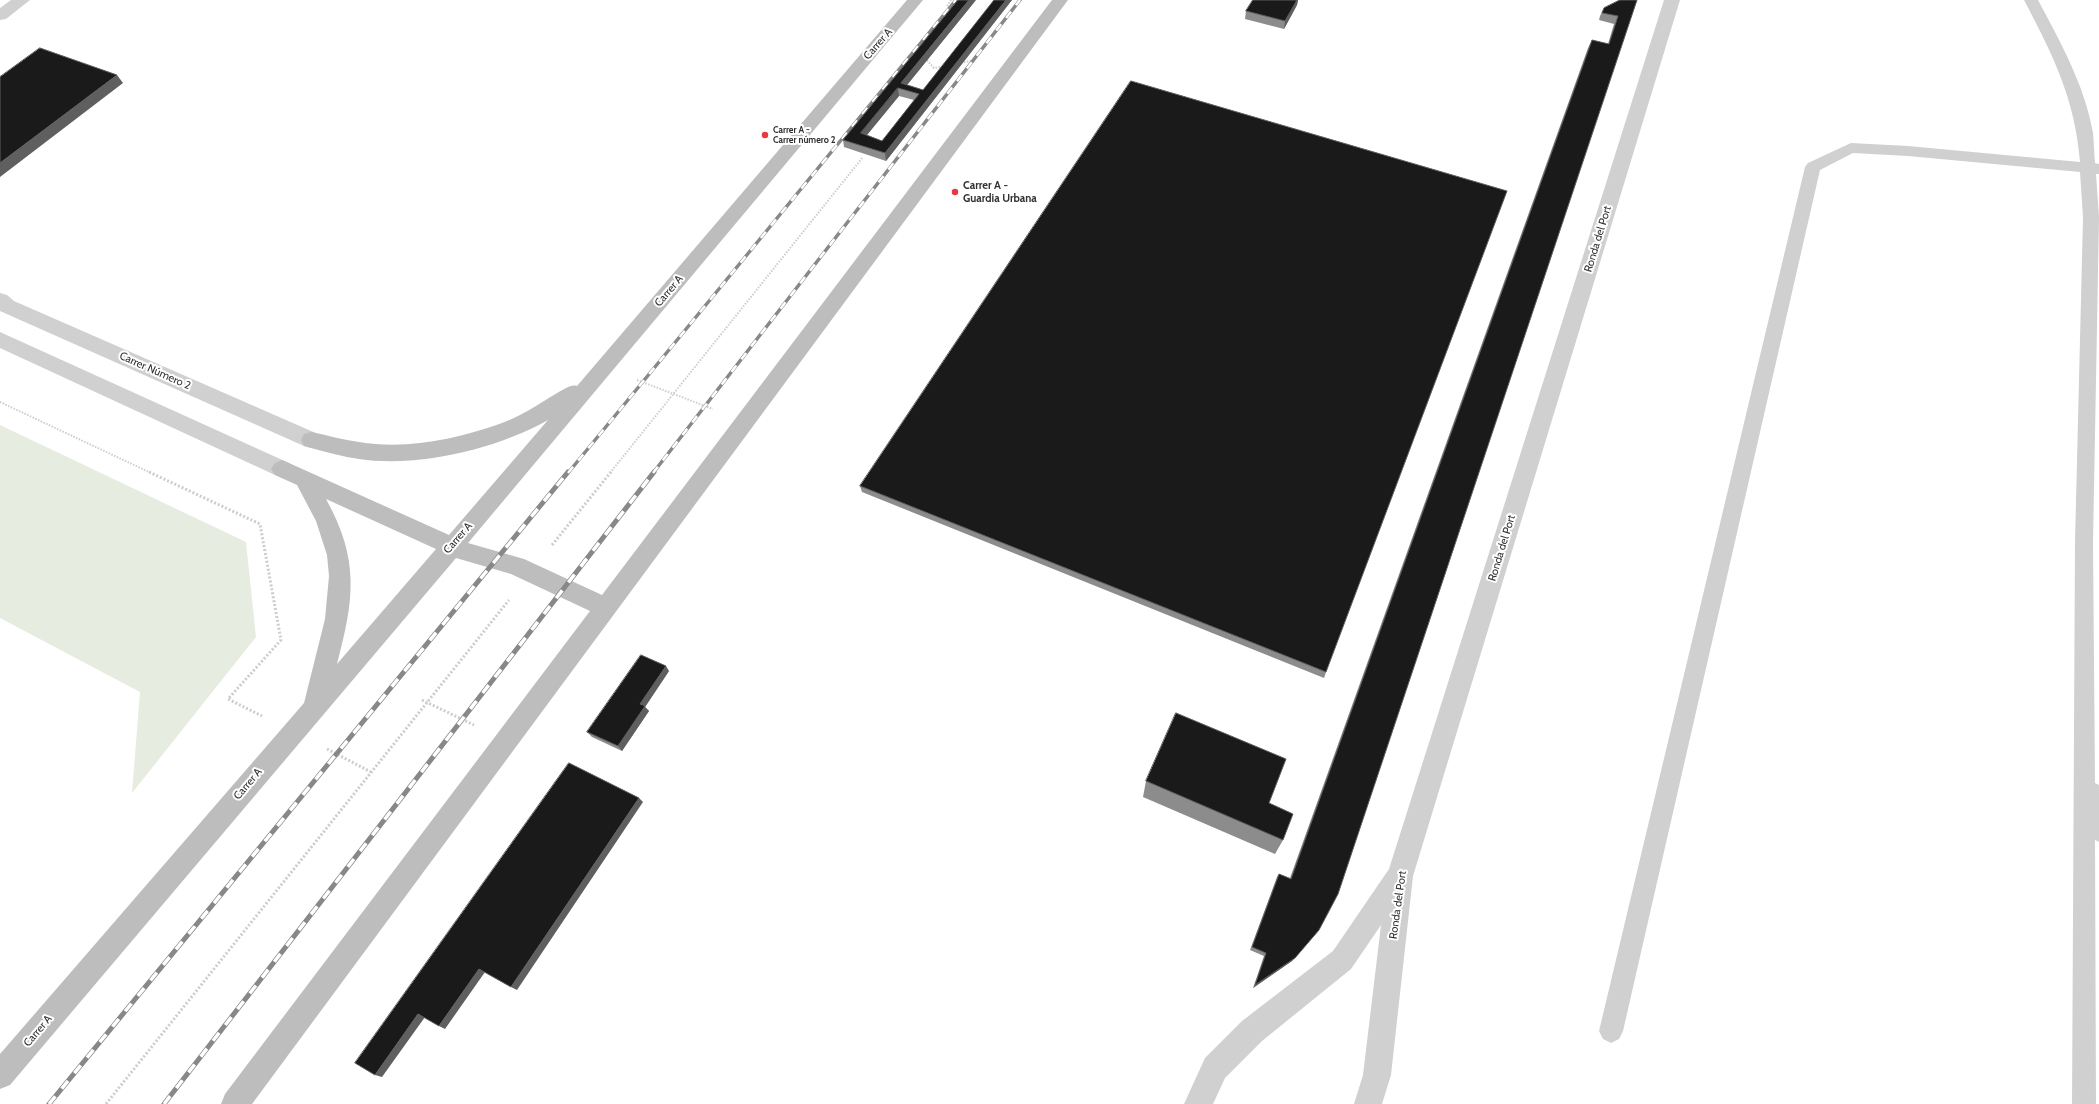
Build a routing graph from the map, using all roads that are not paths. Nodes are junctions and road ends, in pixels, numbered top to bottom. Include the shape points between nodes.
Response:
1 (22, 0) edge
2 (916, 0) edge
3 (1060, 0) edge
4 (1672, 0) edge
5 (2032, 0) edge
6 (2045, 0) edge
7 (0, 15) edge
8 (2045, 24) junction
9 (2093, 168) edge
10 (0, 300) edge
11 (0, 339) edge
12 (592, 382) junction
13 (312, 440) joint
14 (282, 469) joint
15 (304, 479) junction
16 (451, 546) junction
17 (606, 608) junction
18 (314, 706) junction
19 (2083, 743) junction
20 (2099, 831) edge
21 (1400, 876) junction
22 (1611, 1031) dead end
23 (0, 1075) edge
24 (235, 1104) edge
25 (1198, 1104) edge
26 (1368, 1104) edge
27 (2084, 1104) edge

1 - 7 street
2 - 12 main road, Carrer A
3 - 17 main road
4 - 21 street, Ronda del Port
5 - 8 lane
6 - 8 lane
8 - 9 lane via 2072,86
9 - 19 lane via 2084,534
9 - 22 lane via 1851,148 1813,167
10 - 13 street, Carrer Número 2 via 7,306
11 - 14 street
12 - 13 main road via 535,417 448,446 403,453 360,451
12 - 16 main road, Carrer A
14 - 15 main road
15 - 16 main road
15 - 18 main road via 334,536 340,565 339,596 333,633
16 - 17 main road via 516,566
16 - 18 main road, Carrer A
17 - 24 main road
18 - 23 main road, Carrer A
19 - 20 lane
19 - 27 lane
21 - 25 street via 1342,960 1252,1031 1215,1068
21 - 26 street, Ronda del Port via 1377,1075

